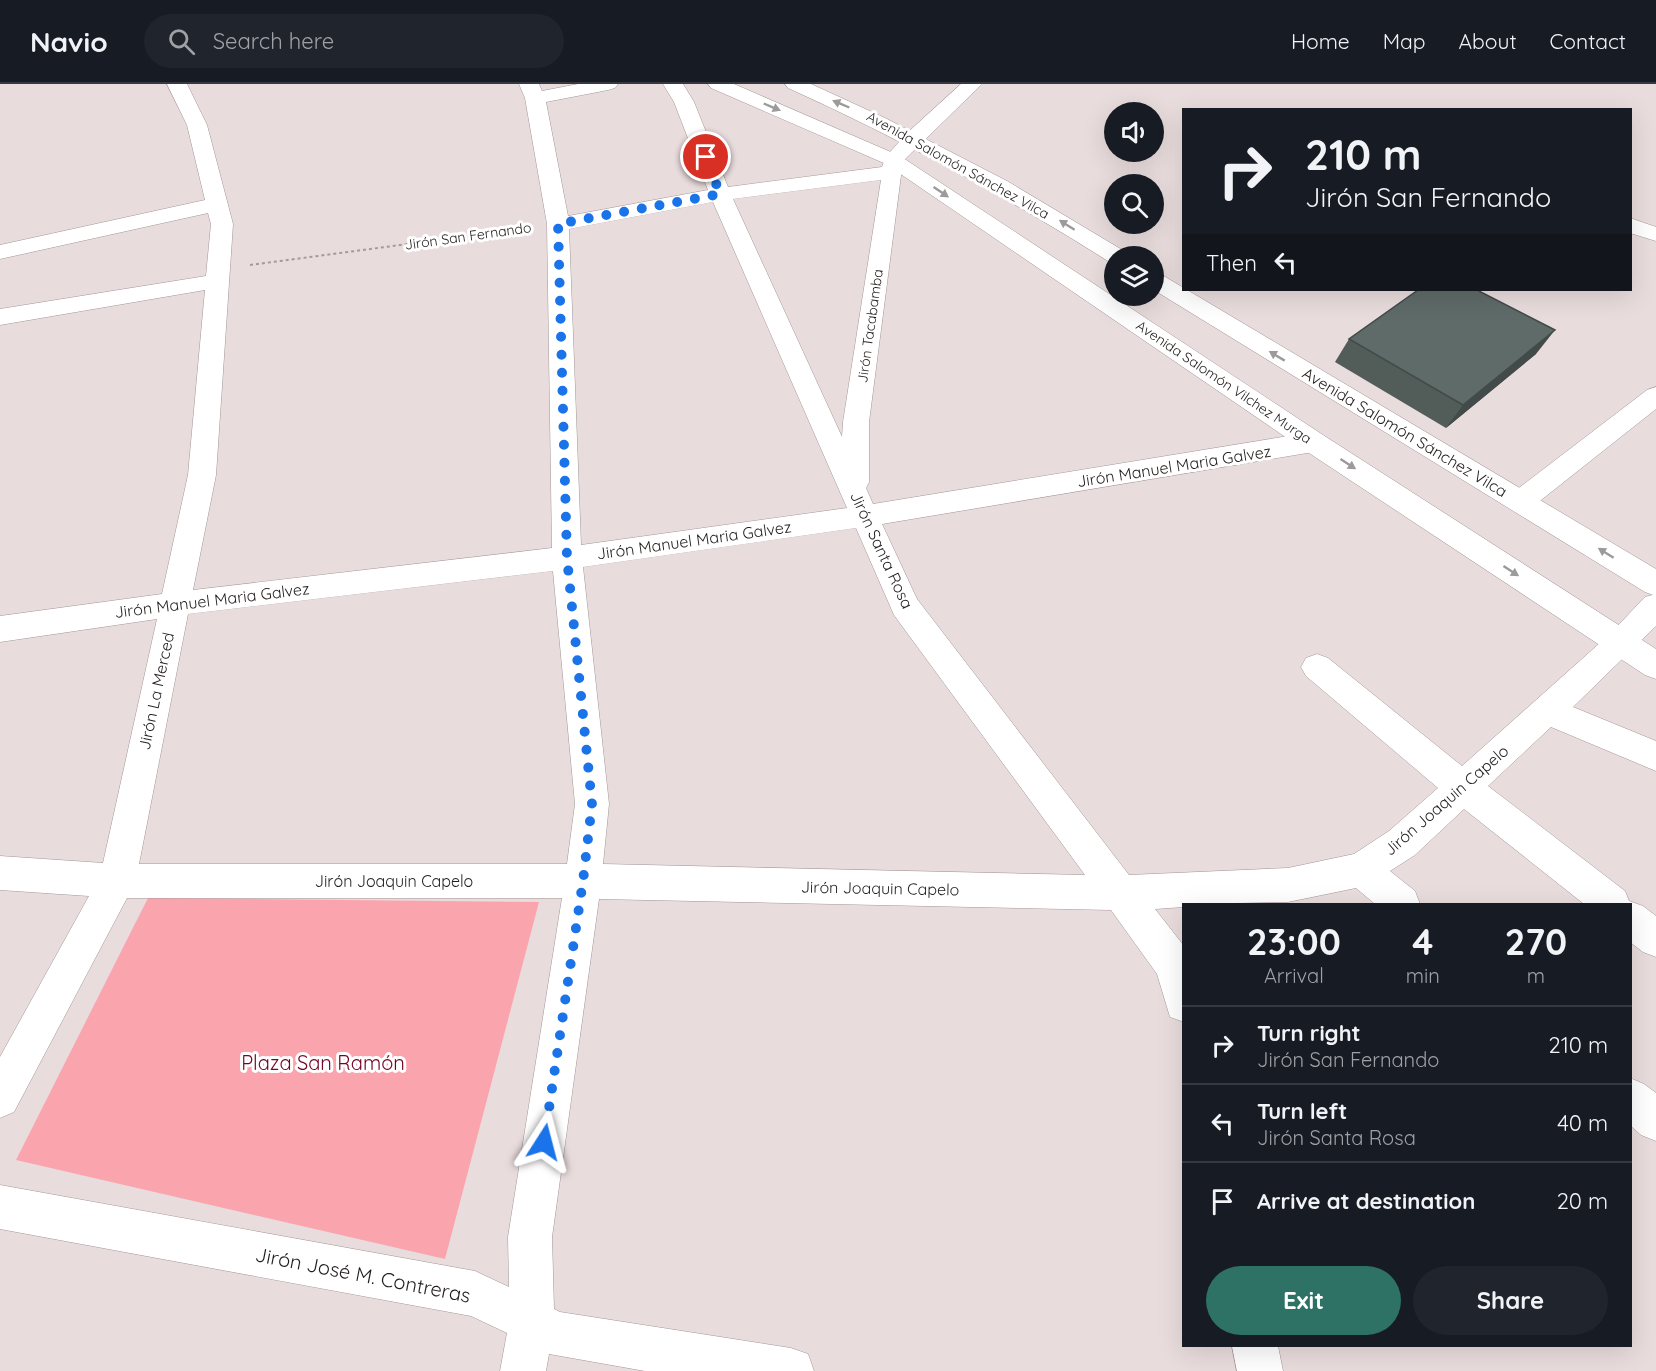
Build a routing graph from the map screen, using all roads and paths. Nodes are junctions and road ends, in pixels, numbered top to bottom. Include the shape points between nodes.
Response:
1 (177, 84) edge
2 (608, 84) edge
3 (673, 84) edge
4 (718, 84) edge
5 (795, 84) edge
6 (972, 84) edge
7 (532, 91) edge
8 (913, 138) junction
9 (893, 166) junction
10 (720, 194) junction
11 (218, 204) junction
12 (558, 224) junction
13 (1632, 226) edge
14 (1656, 234) edge
15 (1104, 248) edge
16 (0, 252) edge
17 (219, 275) junction
18 (1164, 292) edge
19 (0, 317) edge
20 (1203, 339) junction
21 (1656, 396) edge
22 (1313, 442) junction
23 (1521, 501) junction
24 (860, 504) junction
25 (567, 558) junction
26 (1656, 584) edge
27 (174, 604) junction
28 (1656, 606) edge
29 (0, 629) edge
30 (1621, 643) junction
31 (1656, 666) edge
32 (1317, 667) dead end
33 (1547, 711) junction
34 (1656, 756) edge
35 (1462, 787) junction
36 (1361, 870) junction
37 (0, 873) edge
38 (117, 881) junction
39 (583, 881) junction
40 (1119, 893) junction
41 (1401, 903) edge
42 (1611, 903) edge
43 (1632, 921) edge
44 (1656, 939) edge
45 (1182, 995) edge
46 (0, 1098) edge
47 (1632, 1100) edge
48 (1656, 1120) edge
49 (0, 1207) edge
50 (532, 1321) junction
51 (1255, 1347) edge
52 (523, 1371) edge
53 (791, 1371) edge
54 (1260, 1371) edge

1 - 11 main road, Jirón La Merced via 196,125
2 - 7 main road
3 - 10 main road, Jirón Santa Rosa via 684,102
4 -> 9 main road, Avenida Salomón Vilchez Murga
8 -> 5 main road, Avenida Salomón Sánchez Vilca
6 - 8 main road
7 - 12 main road
8 - 9 main road
15 -> 8 main road, Avenida Salomón Sánchez Vilca via 1029,201
9 - 10 main road
9 -> 20 main road, Avenida Salomón Vilchez Murga
9 - 24 main road, Jirón Tacabamba via 856,422
10 - 12 main road
10 - 24 main road, Jirón Santa Rosa
11 - 16 main road
11 - 17 main road, Jirón La Merced via 222,224
12 - 17 path, Jirón San Fernando
12 - 25 main road
13 - 14 main road
17 - 19 main road
17 - 27 main road, Jirón La Merced via 202,475
18 - 20 main road, Avenida Salomón Sánchez Vilca
20 - 22 main road, Avenida Salomón Vilchez Murga
23 -> 20 main road, Avenida Salomón Sánchez Vilca
21 - 23 main road
22 - 24 main road, Jirón Manuel Maria Galvez
22 -> 30 main road, Avenida Salomón Vilchez Murga
26 -> 23 main road, Avenida Salomón Sánchez Vilca
24 - 25 main road, Jirón Manuel Maria Galvez
24 - 40 main road, Jirón Santa Rosa via 905,606
25 - 27 main road, Jirón Manuel Maria Galvez
25 - 39 main road via 592,804
27 - 29 main road, Jirón Manuel Maria Galvez
27 - 38 main road, Jirón La Merced
28 - 30 main road, Jirón Joaquin Capelo
30 - 31 main road, Avenida Salomón Vilchez Murga
30 - 33 main road, Jirón Joaquin Capelo
32 - 35 main road
33 - 34 main road
33 - 35 main road, Jirón Joaquin Capelo
35 - 36 main road, Jirón Joaquin Capelo via 1401,843
35 - 42 main road
36 - 40 main road, Jirón Joaquin Capelo via 1288,885
36 - 41 main road
37 - 38 main road, Jirón Joaquin Capelo
38 - 39 main road, Jirón Joaquin Capelo
38 - 46 main road, Jirón La Merced
39 - 40 main road, Jirón Joaquin Capelo
39 - 50 main road via 530,1237
40 - 45 main road, Jirón Santa Rosa via 1174,965
43 - 44 main road
47 - 48 main road
49 - 50 main road, Jirón José M. Contreras via 475,1294
50 - 52 main road
50 - 53 main road, Jirón José M. Contreras via 557,1334
51 - 54 main road

